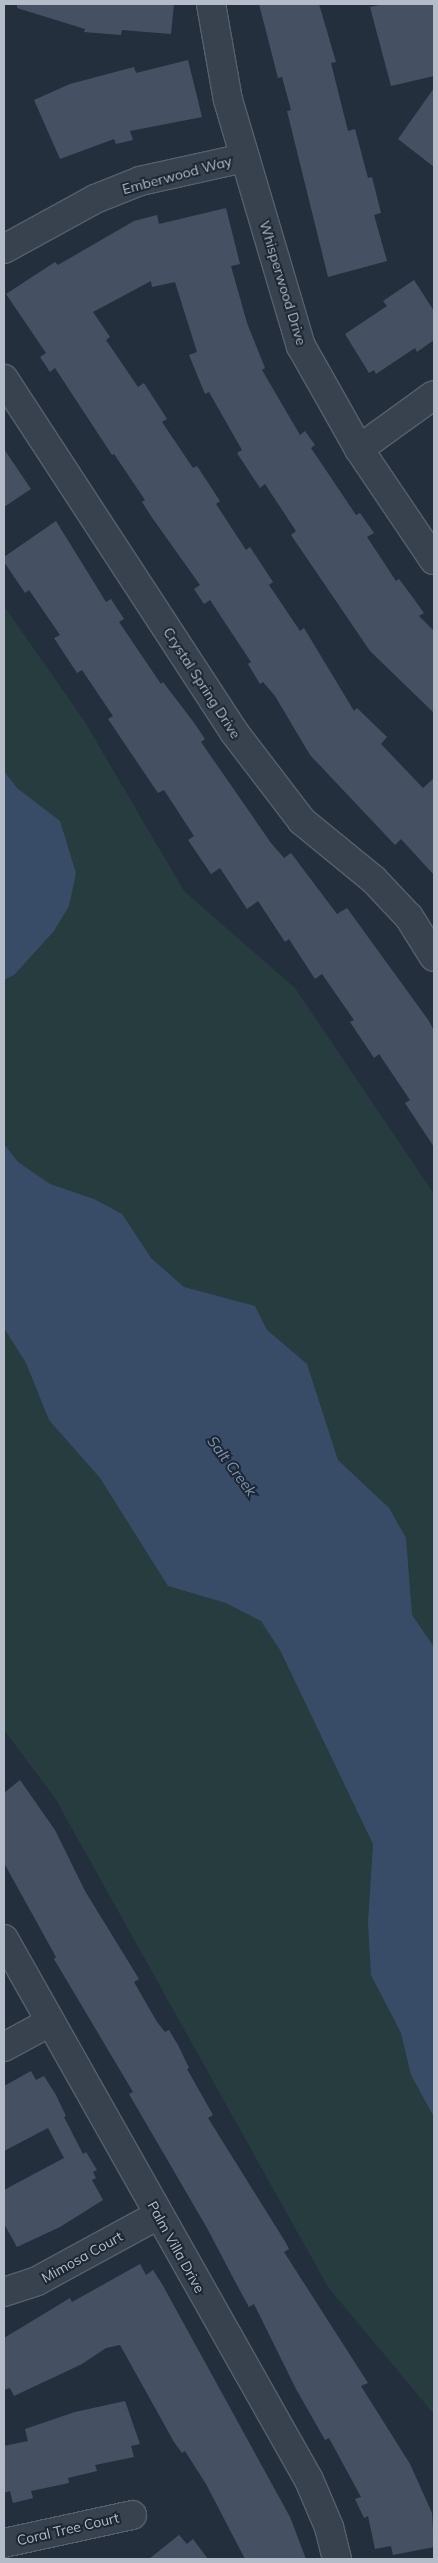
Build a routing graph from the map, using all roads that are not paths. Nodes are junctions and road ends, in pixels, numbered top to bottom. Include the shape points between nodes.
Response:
1 (211, 4) edge
2 (244, 158) junction
3 (4, 249) edge
4 (4, 379) edge
5 (434, 395) edge
6 (358, 449) junction
7 (434, 560) edge
8 (434, 957) edge
9 (4, 1939) edge
10 (50, 2022) junction
11 (4, 2047) edge
12 (158, 2215) junction
13 (4, 2292) edge
14 (132, 2514) dead end
15 (4, 2543) edge
16 (337, 2559) edge

1 - 2 street, Whisperwood Drive via 228,100
2 - 3 street, Emberwood Way via 140,181 95,199
2 - 6 street, Whisperwood Drive via 301,346
4 - 8 street, Crystal Spring Drive via 234,732 302,821 374,880 408,917
5 - 6 street
6 - 7 street, Whisperwood Drive
9 - 10 street, Palm Villa Drive
10 - 11 street
10 - 12 street, Palm Villa Drive
12 - 13 street, Mimosa Court via 37,2281
12 - 16 street, Palm Villa Drive via 309,2480 329,2527
14 - 15 street, Coral Tree Court

